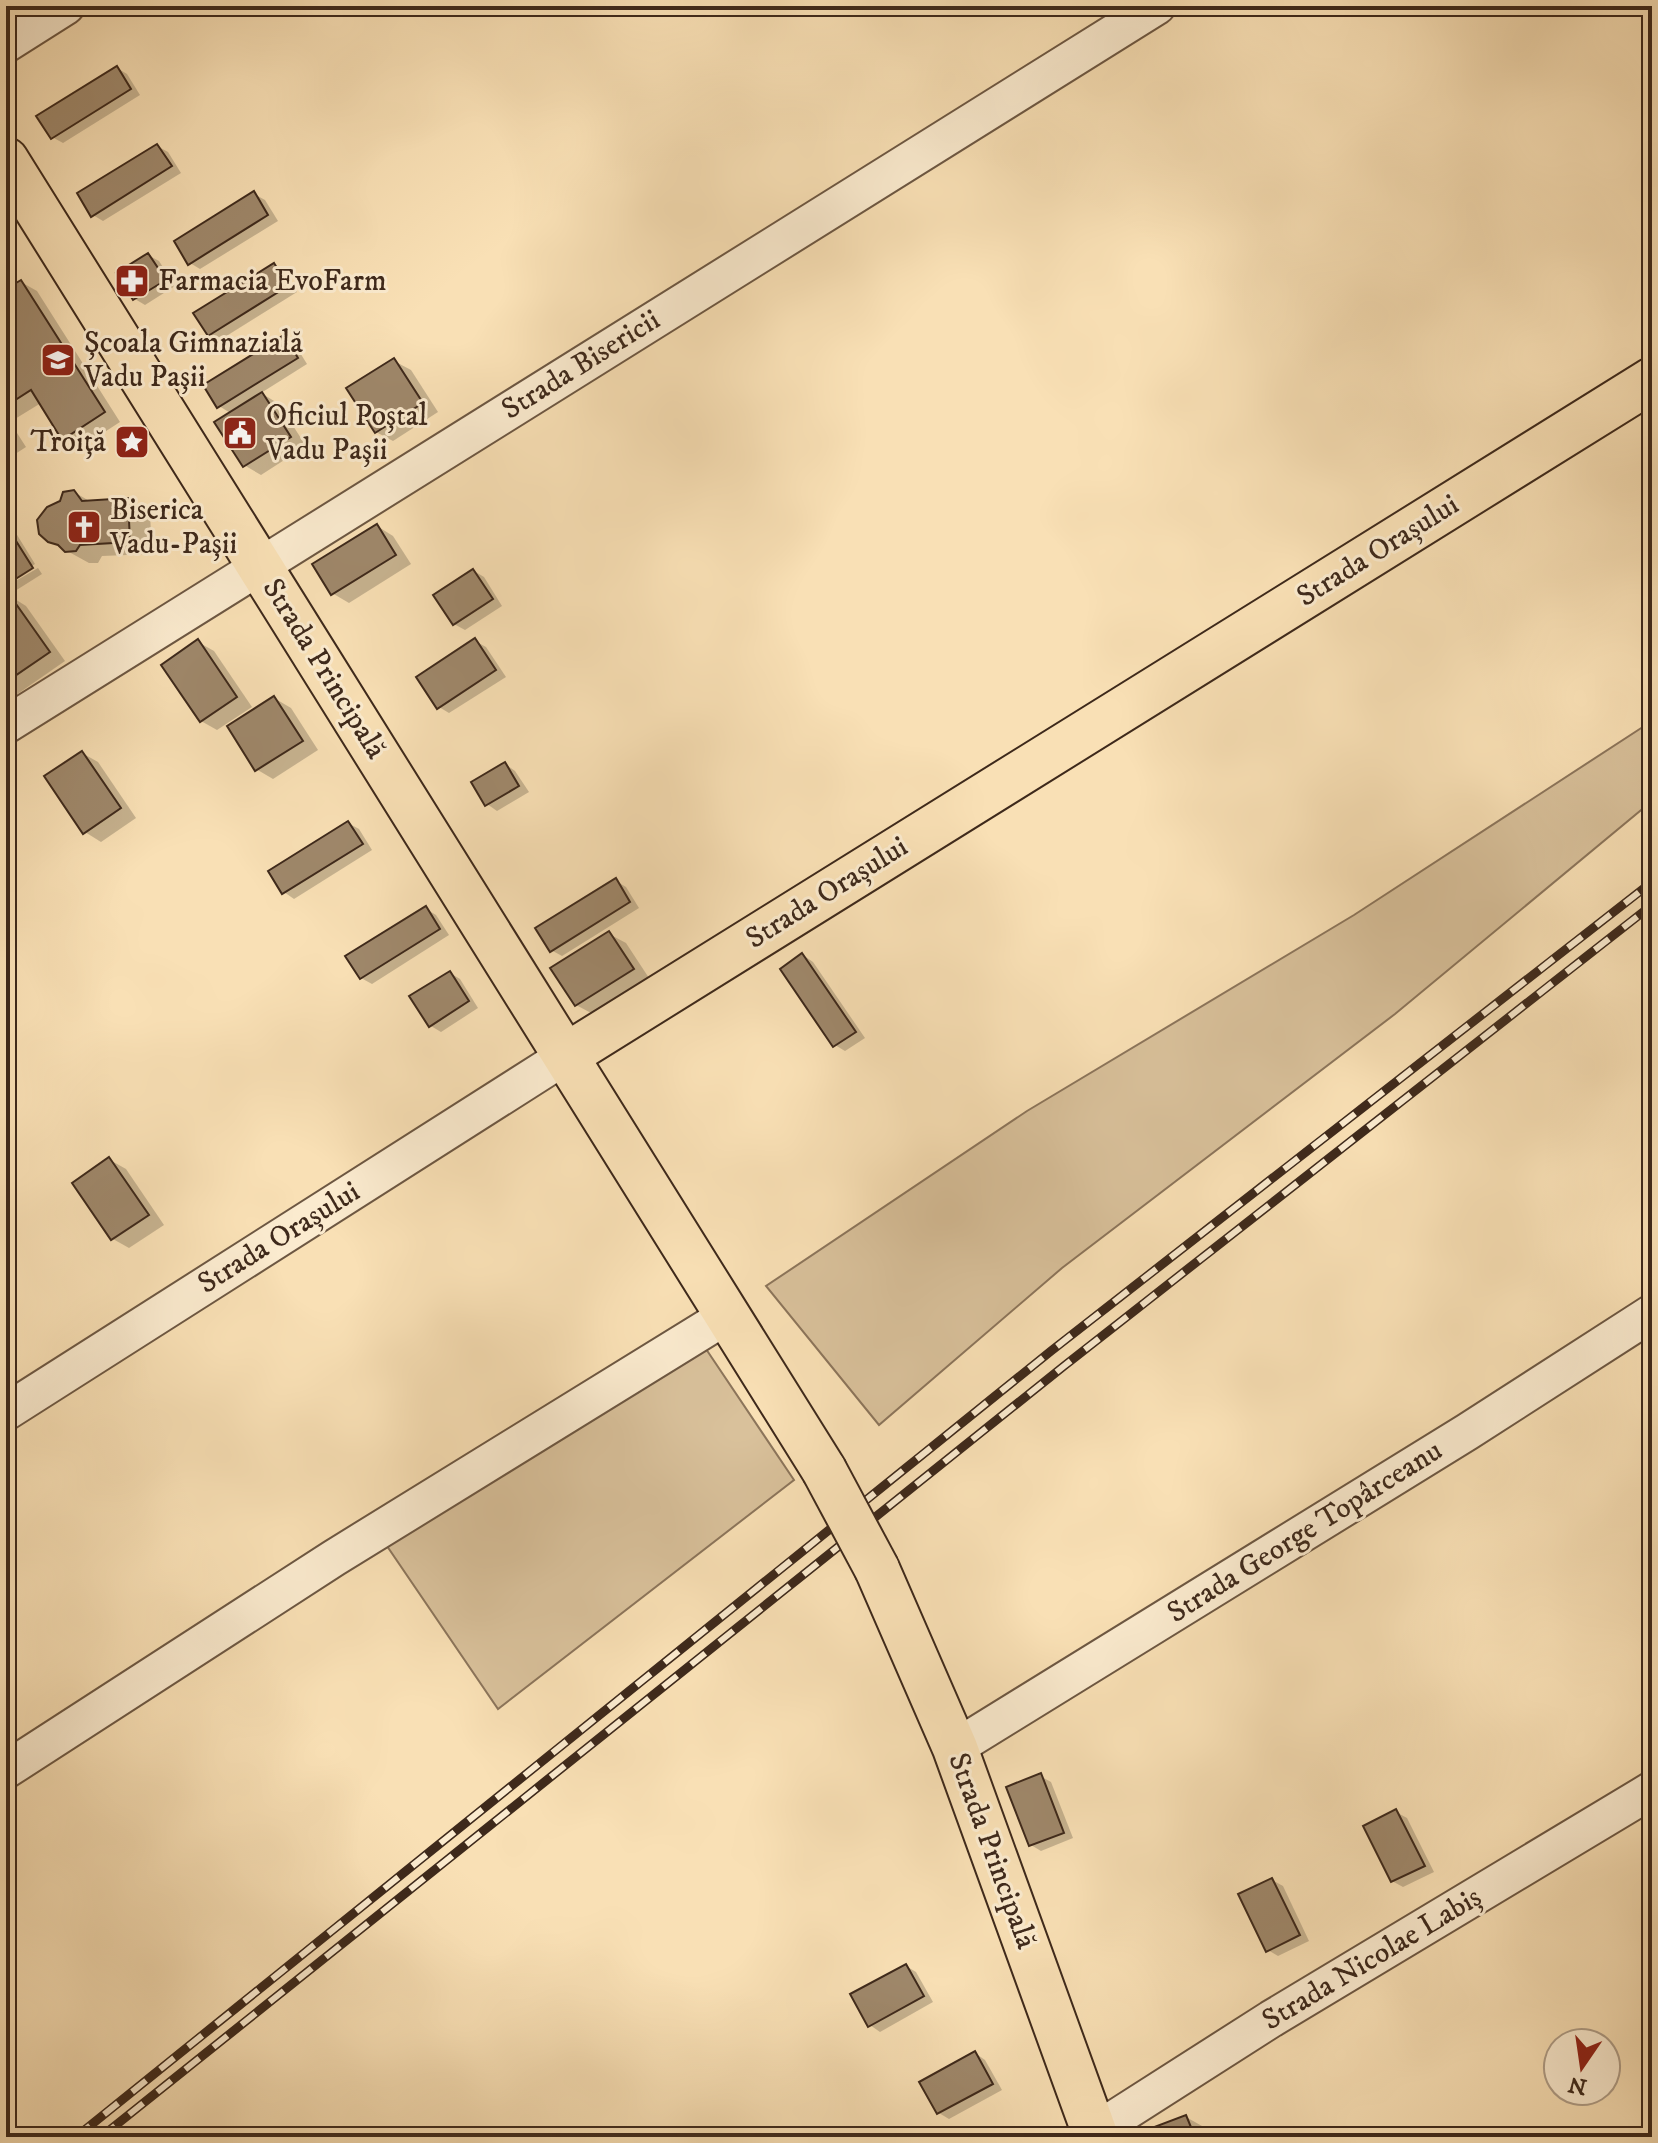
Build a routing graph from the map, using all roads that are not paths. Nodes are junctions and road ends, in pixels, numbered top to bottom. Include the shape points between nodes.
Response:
1 (66, 6) edge
2 (1157, 6) edge
3 (6, 44) edge
4 (6, 160) edge
5 (1652, 380) edge
6 (259, 566) junction
7 (6, 725) edge
8 (567, 1055) junction
9 (1652, 1313) edge
10 (728, 1315) junction
11 (6, 1412) edge
12 (955, 1748) junction
13 (6, 1770) edge
14 (1652, 1790) edge
15 (1095, 2134) edge

1 - 3 street
2 - 6 street, Strada Bisericii
4 - 6 main road, Strada Principală
5 - 8 main road, Strada Orașului
6 - 7 street, Strada Bisericii
6 - 8 main road, Strada Principală
8 - 10 main road, Strada Principală
8 - 11 street, Strada Orașului
9 - 12 street, Strada George Topârceanu
10 - 12 main road, Strada Principală, bridge via 824,1470 877,1569
10 - 13 street via 334,1558
12 - 15 main road, Strada Principală
14 - 15 street, Strada Nicolae Labiș via 1271,2019

